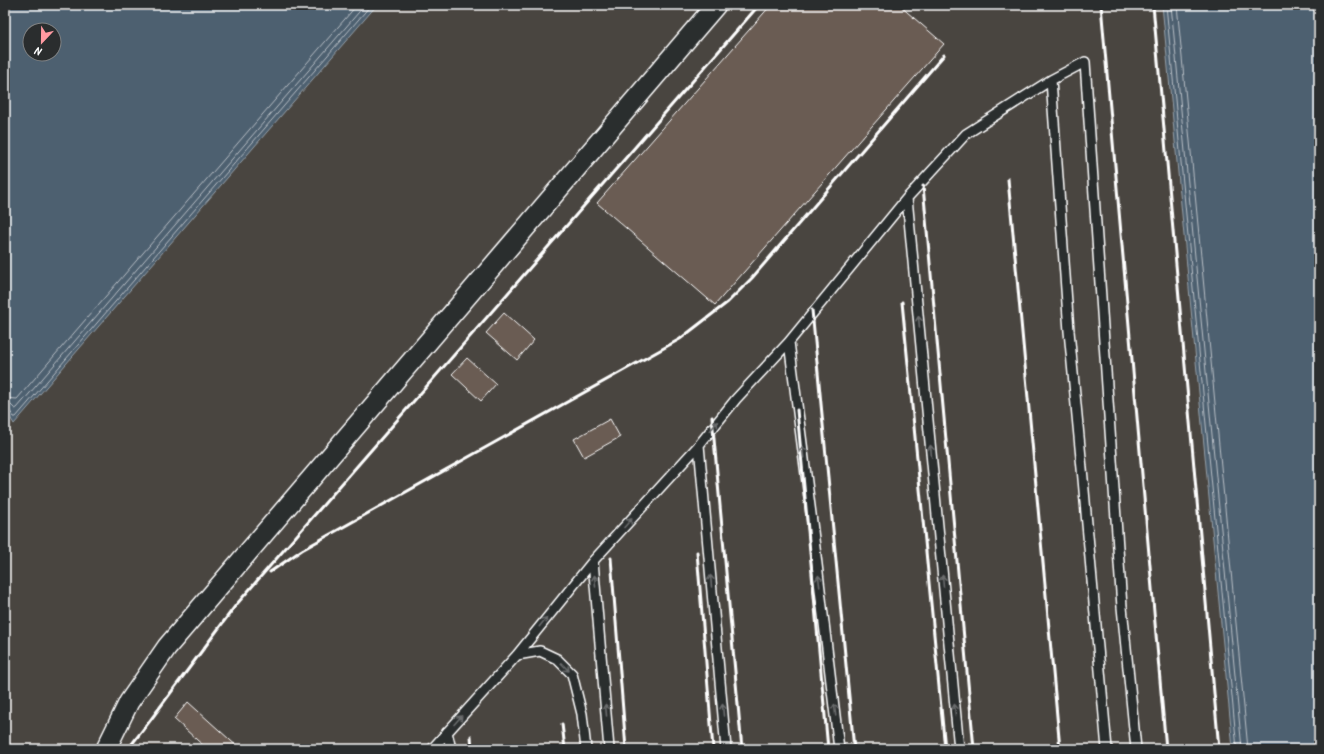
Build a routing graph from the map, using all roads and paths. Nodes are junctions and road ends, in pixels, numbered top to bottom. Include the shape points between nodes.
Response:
1 (716, 5) edge
2 (1051, 80) junction
3 (907, 198) junction
4 (789, 342) junction
5 (699, 445) junction
6 (593, 561) junction
7 (517, 655) junction
8 (447, 732) junction
9 (106, 749) edge
10 (432, 749) edge
11 (451, 749) edge
12 (586, 749) edge
13 (609, 749) edge
14 (726, 749) edge
15 (839, 749) edge
16 (959, 749) edge
17 (1107, 749) edge
18 (1136, 749) edge

1 - 9 street via 167,647 129,702
2 - 3 lane via 966,134
2 - 17 lane via 1069,331
2 - 18 lane via 1085,62 1122,607
3 - 4 lane
16 -> 3 lane
5 -> 4 lane via 736,399
15 -> 4 lane
6 -> 5 lane
14 -> 5 lane
7 -> 6 lane
13 -> 6 lane
8 -> 7 lane
7 -> 12 lane via 540,651 557,659 572,674 582,714
8 - 10 lane
8 - 11 lane

